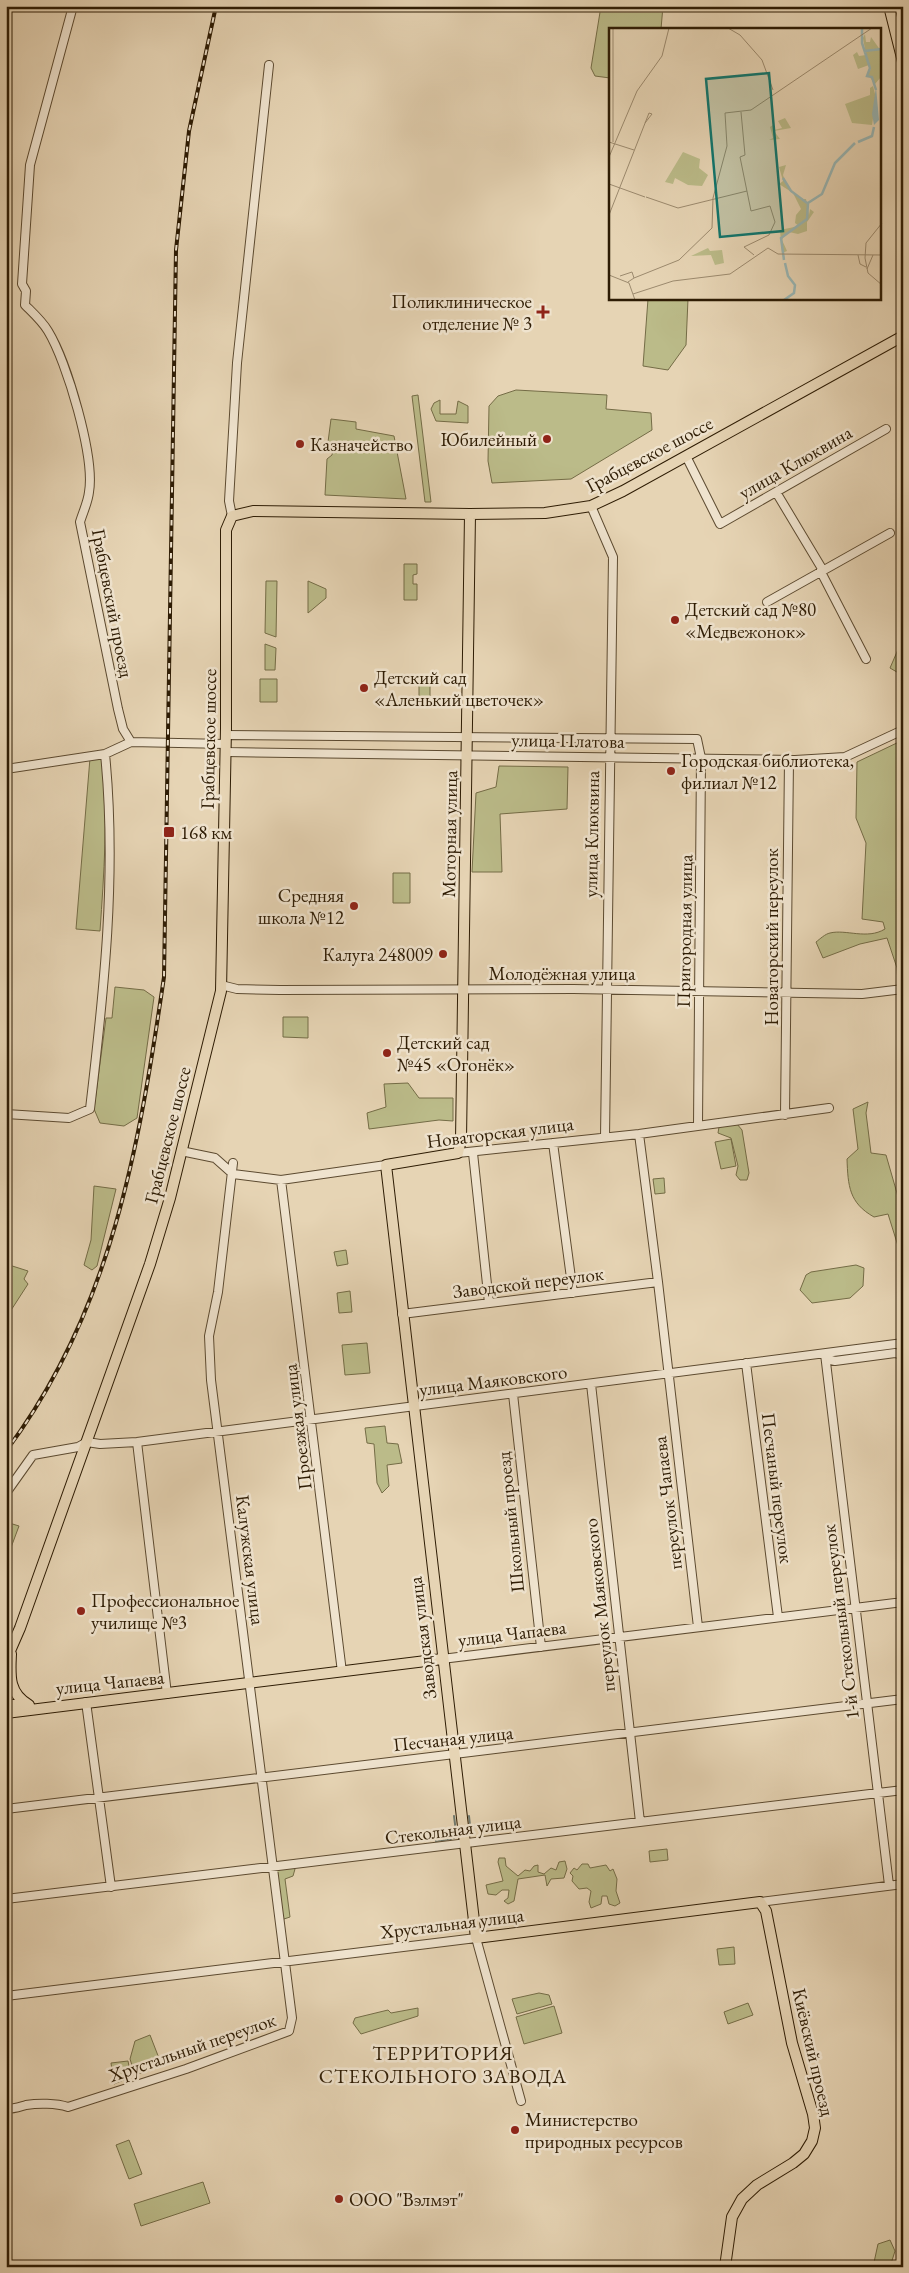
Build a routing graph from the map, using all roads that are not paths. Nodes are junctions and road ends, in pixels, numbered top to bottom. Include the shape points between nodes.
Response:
1 (73, 6) edge
2 (889, 6) edge
3 (903, 62) edge
4 (269, 66) dead end
5 (903, 336) edge
6 (886, 429) dead end
7 (686, 456) junction
8 (776, 492) junction
9 (591, 506) junction
10 (470, 514) junction
11 (232, 516) junction
12 (890, 533) dead end
13 (821, 572) junction
14 (767, 602) dead end
15 (866, 659) dead end
16 (903, 730) edge
17 (468, 738) junction
18 (609, 738) junction
19 (697, 739) joint
20 (132, 742) junction
21 (226, 744) junction
22 (106, 754) junction
23 (467, 755) junction
24 (609, 757) junction
25 (702, 758) junction
26 (789, 760) junction
27 (6, 769) edge
28 (221, 985) junction
29 (465, 989) junction
30 (903, 989) edge
31 (606, 990) junction
32 (700, 991) junction
33 (787, 993) junction
34 (829, 1108) dead end
35 (6, 1114) edge
36 (785, 1115) junction
37 (698, 1125) junction
38 (639, 1134) junction
39 (605, 1137) junction
40 (553, 1143) junction
41 (181, 1151) junction
42 (458, 1153) junction
43 (473, 1153) junction
44 (233, 1163) dead end
45 (386, 1165) junction
46 (233, 1174) junction
47 (281, 1180) junction
48 (658, 1282) junction
49 (573, 1293) junction
50 (489, 1303) junction
51 (402, 1314) junction
52 (903, 1343) edge
53 (826, 1356) junction
54 (903, 1362) edge
55 (746, 1363) junction
56 (669, 1375) junction
57 (591, 1384) junction
58 (513, 1394) junction
59 (412, 1406) junction
60 (312, 1419) junction
61 (218, 1431) junction
62 (87, 1442) junction
63 (137, 1442) junction
64 (6, 1494) edge
65 (903, 1584) edge
66 (902, 1602) edge
67 (854, 1608) junction
68 (778, 1616) junction
69 (698, 1627) junction
70 (619, 1637) junction
71 (541, 1647) junction
72 (9, 1653) edge
73 (442, 1659) junction
74 (342, 1672) junction
75 (250, 1684) junction
76 (168, 1694) junction
77 (903, 1699) edge
78 (86, 1702) junction
79 (866, 1703) junction
80 (6, 1705) edge
81 (29, 1705) junction
82 (60, 1705) junction
83 (6, 1713) edge
84 (630, 1733) junction
85 (453, 1754) junction
86 (261, 1777) junction
87 (903, 1790) edge
88 (878, 1793) junction
89 (98, 1796) junction
90 (6, 1809) edge
91 (640, 1822) junction
92 (464, 1844) junction
93 (272, 1867) junction
94 (903, 1884) edge
95 (890, 1886) junction
96 (111, 1887) junction
97 (6, 1899) edge
98 (760, 1902) junction
99 (476, 1938) junction
100 (284, 1962) junction
101 (6, 1996) edge
102 (521, 2101) dead end
103 (6, 2109) edge
104 (725, 2267) edge

1 - 20 street, Грабцевский проезд via 30,165 22,284 26,291 25,305 47,329 61,356 76,403 90,468 90,492 80,522 118,709 123,729
2 - 3 main road
4 - 11 street via 237,363 228,501
5 - 7 main road, Грабцевское шоссе
6 - 8 street, улица Клюквина
7 - 8 street, улица Клюквина via 720,524
7 - 9 main road, Грабцевское шоссе
8 - 13 street
9 - 10 main road, Грабцевское шоссе via 545,513
9 - 18 street, улица Клюквина via 613,557
10 - 11 main road, Грабцевское шоссе via 253,511
10 - 17 main road, Моторная улица
11 - 21 main road, Грабцевское шоссе via 226,530
12 - 13 street
13 - 14 street
13 - 15 street
16 - 26 street, улица Платова via 845,758
17 - 18 street, улица Платова
17 - 21 street, улица Платова
17 - 23 main road, Моторная улица
18 - 19 street, улица Платова
18 - 24 street, улица Клюквина
19 - 25 street, Пригородная улица
20 - 21 street
20 - 22 street
21 - 23 street, улица Платова
21 - 28 main road, Грабцевское шоссе
22 - 27 street
22 - 35 street via 111,868 102,1012 90,1109 69,1118
23 - 24 street, улица Платова
23 - 29 main road, Моторная улица
24 - 25 street, улица Платова
24 - 31 street, улица Клюквина
25 - 26 street, улица Платова
25 - 32 street, Пригородная улица
26 - 33 street, Новаторский переулок
28 - 29 street, Молодёжная улица via 236,989 280,990
28 - 41 main road, Грабцевское шоссе
29 - 31 street, Молодёжная улица
29 - 42 main road, Моторная улица via 462,1124
30 - 33 street, Молодёжная улица via 862,994
31 - 32 street, Молодёжная улица
31 - 39 street, улица Клюквина
32 - 33 street, Молодёжная улица
32 - 37 street, Пригородная улица
33 - 36 street, Новаторский переулок
34 - 36 street, Новаторская улица
36 - 37 street, Новаторская улица
37 - 38 street, Новаторская улица
38 - 39 street, Новаторская улица
38 - 48 street
39 - 40 street, Новаторская улица
40 - 43 street, Новаторская улица
40 - 49 street
41 - 46 street via 215,1158
41 - 62 main road, Грабцевское шоссе via 150,1264
42 - 43 street, Новаторская улица
42 - 45 main road, Новаторская улица
43 - 50 street
44 - 46 street, Калужская улица
45 - 47 street, Новаторская улица
45 - 51 main road, Заводская улица
46 - 47 street, Новаторская улица
46 - 61 street, Калужская улица via 209,1336
47 - 60 street, Проезжая улица
48 - 49 street, Заводской переулок
48 - 56 street
49 - 50 street, Заводской переулок
50 - 51 street, Заводской переулок
51 - 59 main road, Заводская улица
52 - 53 street, улица Маяковского
53 - 54 street via 835,1361 895,1354 902,1355
53 - 55 street, улица Маяковского
53 - 67 street, 1-й Стекольный переулок
55 - 56 street, улица Маяковского
55 - 68 street, Песчаный переулок
56 - 57 street, улица Маяковского
56 - 69 street, переулок Чапаева
57 - 58 street, улица Маяковского
57 - 70 street, переулок Маяковского
58 - 59 street, улица Маяковского
58 - 71 street, Школьный проезд
59 - 60 street, улица Маяковского
59 - 73 main road, Заводская улица
60 - 61 street, улица Маяковского
60 - 74 street, Проезжая улица
61 - 63 street, улица Маяковского
61 - 75 street, Калужская улица
62 - 63 street, улица Маяковского
62 - 64 street via 78,1447 33,1455
62 - 72 main road, Грабцевское шоссе
63 - 76 street
65 - 66 street
66 - 67 street, улица Чапаева
67 - 68 street, улица Чапаева
67 - 79 street, 1-й Стекольный переулок
68 - 69 street, улица Чапаева
69 - 70 street, улица Чапаева
70 - 71 street, улица Чапаева
70 - 84 street, переулок Маяковского
71 - 73 street, улица Чапаева
72 - 81 main road via 12,1689
73 - 74 main road, улица Чапаева
73 - 85 main road, Заводская улица
74 - 75 main road, улица Чапаева
75 - 76 main road, улица Чапаева
75 - 86 street, Калужская улица
76 - 78 main road, улица Чапаева
77 - 79 street, Песчаная улица
78 - 82 main road, улица Чапаева
78 - 89 street
79 - 84 street, Песчаная улица
79 - 88 street, 1-й Стекольный переулок
80 - 81 main road
81 - 82 main road
82 - 83 main road, улица Чапаева
84 - 85 street, Песчаная улица
84 - 91 street, переулок Маяковского
85 - 86 street, Песчаная улица
85 - 92 main road, Заводская улица
86 - 89 street, Песчаная улица
86 - 93 street, Калужская улица
87 - 88 street, Стекольная улица
88 - 91 street, Стекольная улица
88 - 95 street, 1-й Стекольный переулок
89 - 90 street, Песчаная улица
89 - 96 street
91 - 92 street, Стекольная улица
92 - 93 street, Стекольная улица
92 - 99 main road, Заводская улица
93 - 96 street, Стекольная улица
93 - 100 street, Калужская улица
94 - 95 street, Хрустальная улица
95 - 98 street, Хрустальная улица
96 - 97 street, Стекольная улица
98 - 99 main road, Хрустальная улица
98 - 104 main road, Киёвский проезд via 766,1911 794,2052 815,2128 804,2154 757,2185 742,2199 732,2217
99 - 100 street, Хрустальная улица
99 - 102 street, Заводская улица
100 - 101 street, Хрустальная улица
100 - 103 street, Хрустальный переулок via 292,2018 289,2031 68,2107 27,2105

